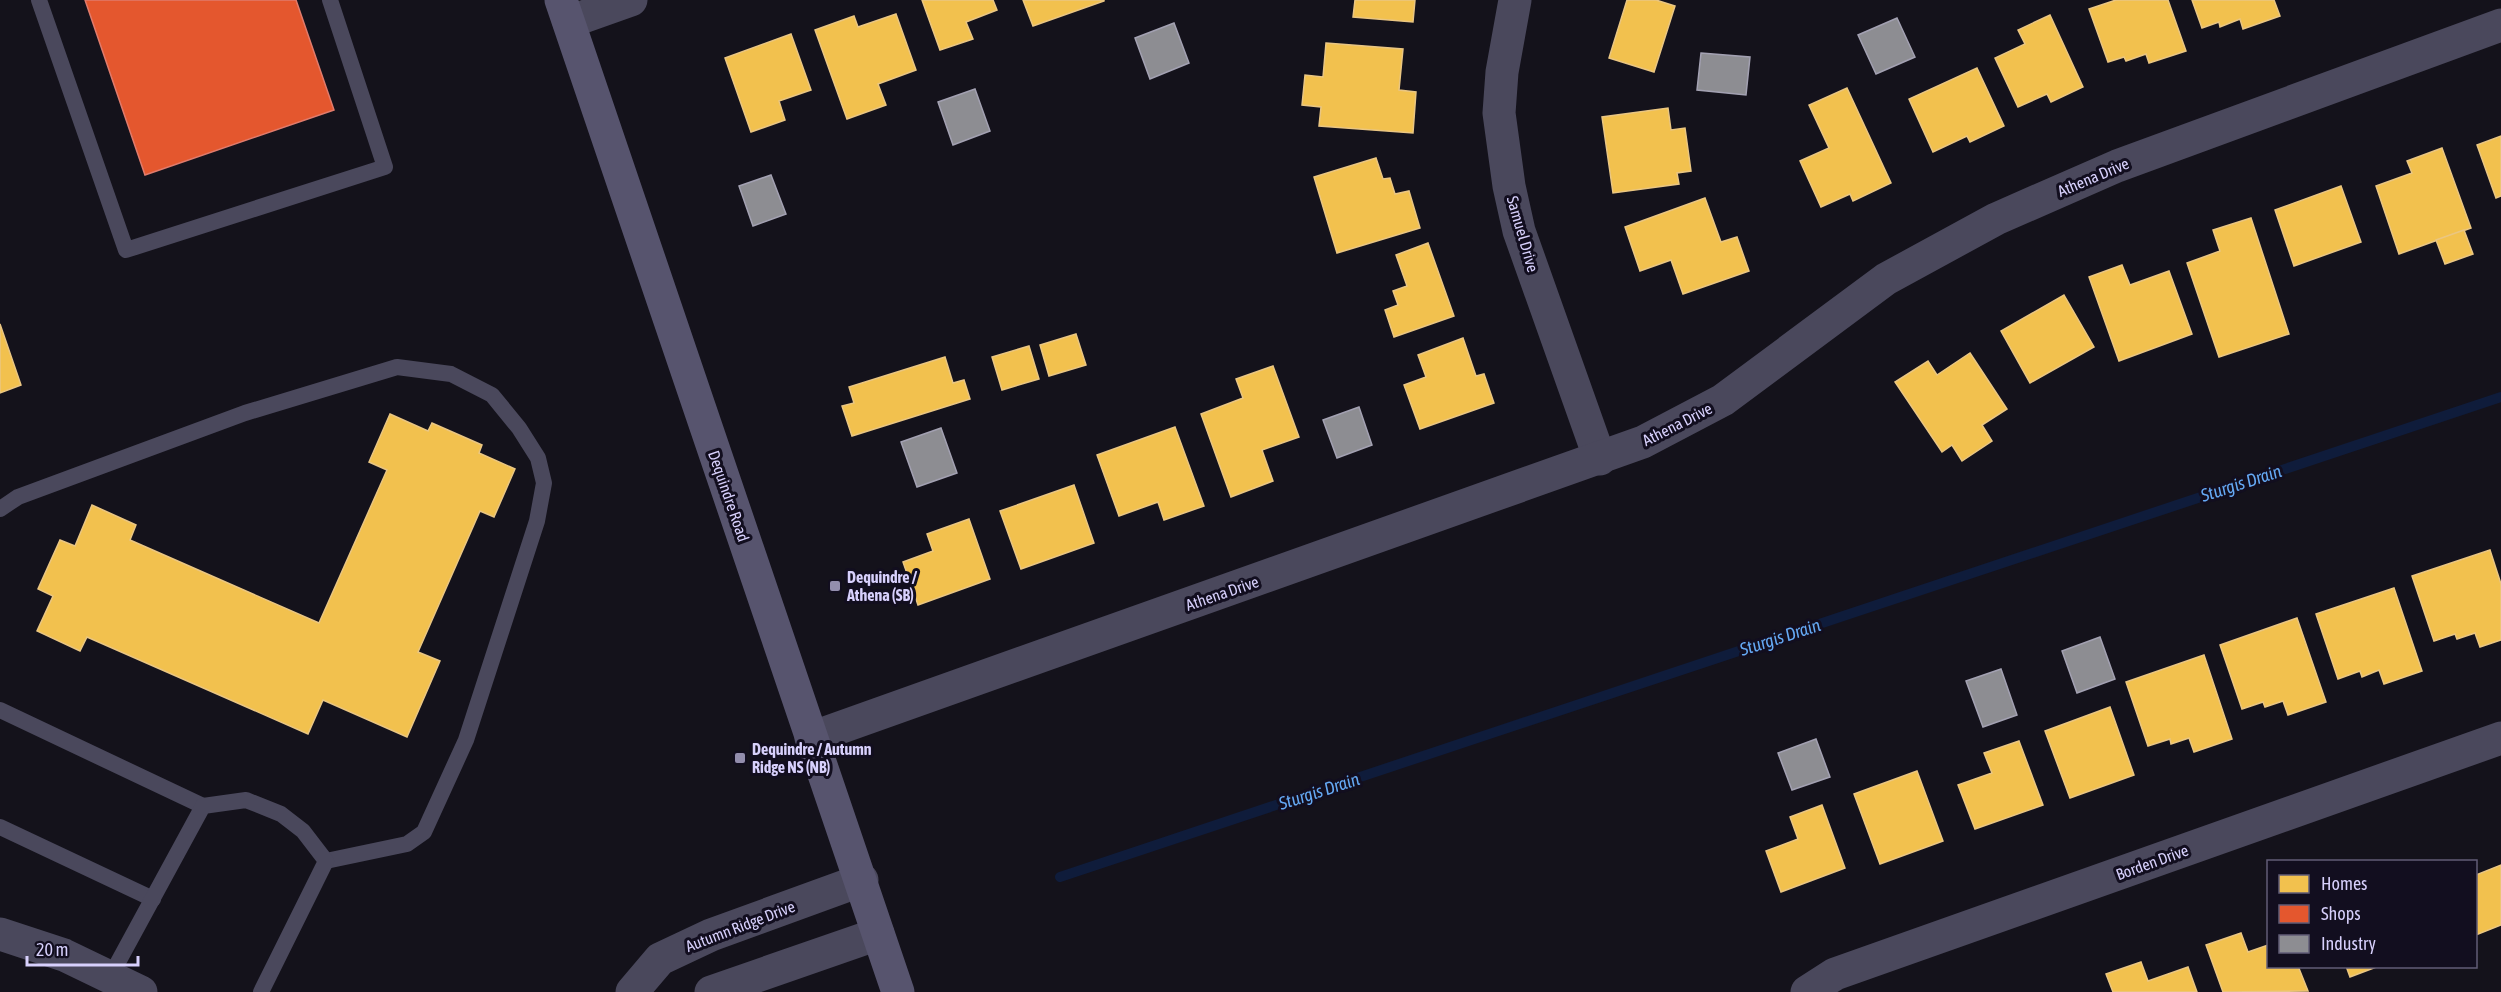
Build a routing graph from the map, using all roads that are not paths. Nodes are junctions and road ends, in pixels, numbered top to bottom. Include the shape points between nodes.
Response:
1 (39, 0) edge
2 (330, 0) edge
3 (631, 0) edge
4 (1515, 0) edge
5 (565, 11) edge
6 (2501, 25) edge
7 (1600, 459) junction
8 (0, 509) edge
9 (0, 710) edge
10 (811, 738) junction
11 (2501, 738) edge
12 (203, 806) junction
13 (0, 827) edge
14 (326, 861) junction
15 (862, 880) junction
16 (153, 899) junction
17 (0, 934) edge
18 (878, 934) junction
19 (110, 977) junction
20 (141, 992) edge
21 (261, 992) edge
22 (632, 992) edge
23 (711, 992) edge
24 (898, 992) edge
25 (1807, 992) edge

1 - 2 lane via 126,250 385,167
3 - 5 street
4 - 7 street, Samuel Drive via 1499,113 1509,186 1519,231
5 - 10 main road, Dequindre Road
6 - 7 street, Athena Drive via 2117,166 1996,219 1886,279 1723,400 1677,426
7 - 10 street, Athena Drive
8 - 14 lane via 18,497 245,413 397,367 451,374 492,395 538,458 544,483 537,521 466,740 424,832 407,844
9 - 12 lane
10 - 15 main road, Dequindre Road
11 - 25 street, Borden Drive via 1835,974
12 - 14 lane via 246,800 281,814 303,831
12 - 16 lane
13 - 16 lane
14 - 21 lane
15 - 18 main road, Dequindre Road
15 - 22 street, Autumn Ridge Drive via 711,935 660,958
16 - 19 lane
17 - 19 street via 64,955
18 - 23 street
18 - 24 main road, Dequindre Road
19 - 20 street

